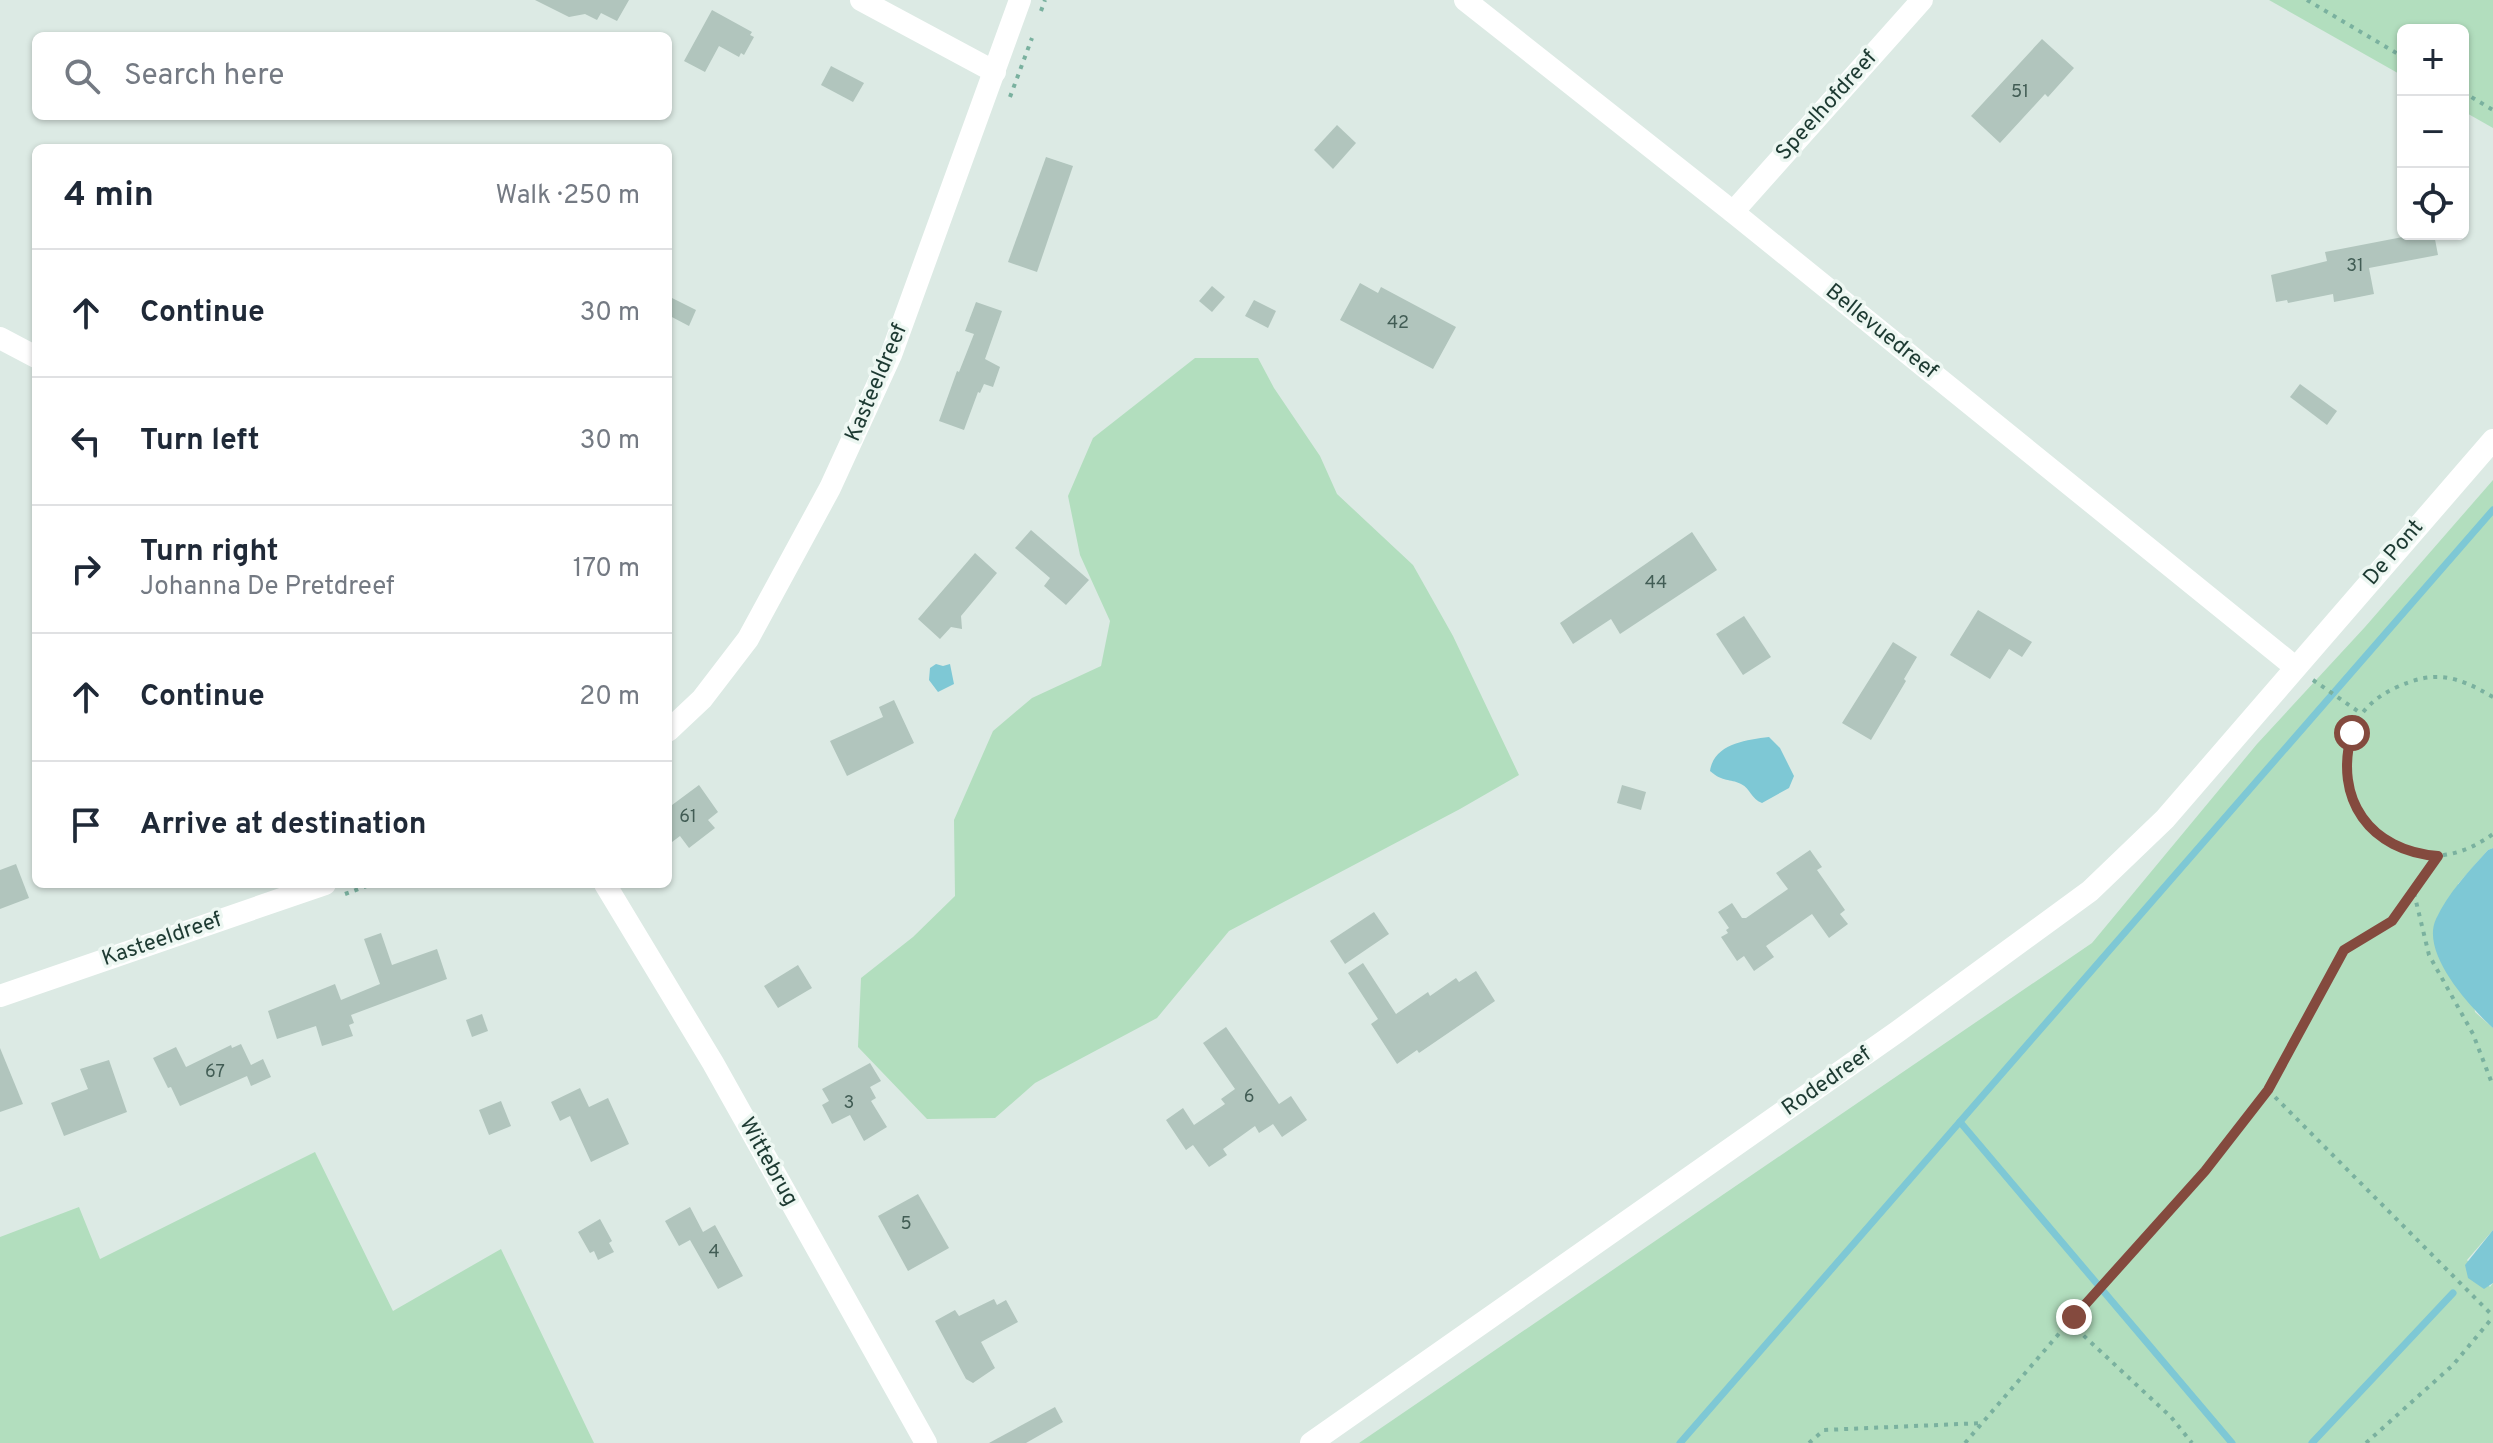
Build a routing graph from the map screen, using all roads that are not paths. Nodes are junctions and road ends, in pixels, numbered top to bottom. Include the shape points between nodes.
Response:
1 (861, 0) edge
2 (1020, 0) edge
3 (1465, 0) edge
4 (1922, 0) edge
5 (995, 72) junction
6 (1733, 212) junction
7 (0, 338) edge
8 (32, 355) edge
9 (2493, 440) edge
10 (2295, 667) junction
11 (672, 727) edge
12 (313, 888) edge
13 (607, 888) edge
14 (0, 996) edge
15 (926, 1443) edge
16 (1311, 1443) edge

1 - 5 street
2 - 5 street, Kasteeldreef
3 - 6 street, Bellevuedreef
4 - 6 street, Speelhofdreef
5 - 11 street, Kasteeldreef via 891,355 830,488 748,639 702,699
6 - 10 street, Bellevuedreef
7 - 8 street
9 - 10 street, De Pont
10 - 16 street, Rodedreef via 2165,819 2090,891
12 - 14 street, Kasteeldreef
13 - 15 street, Wittebrug via 713,1063

